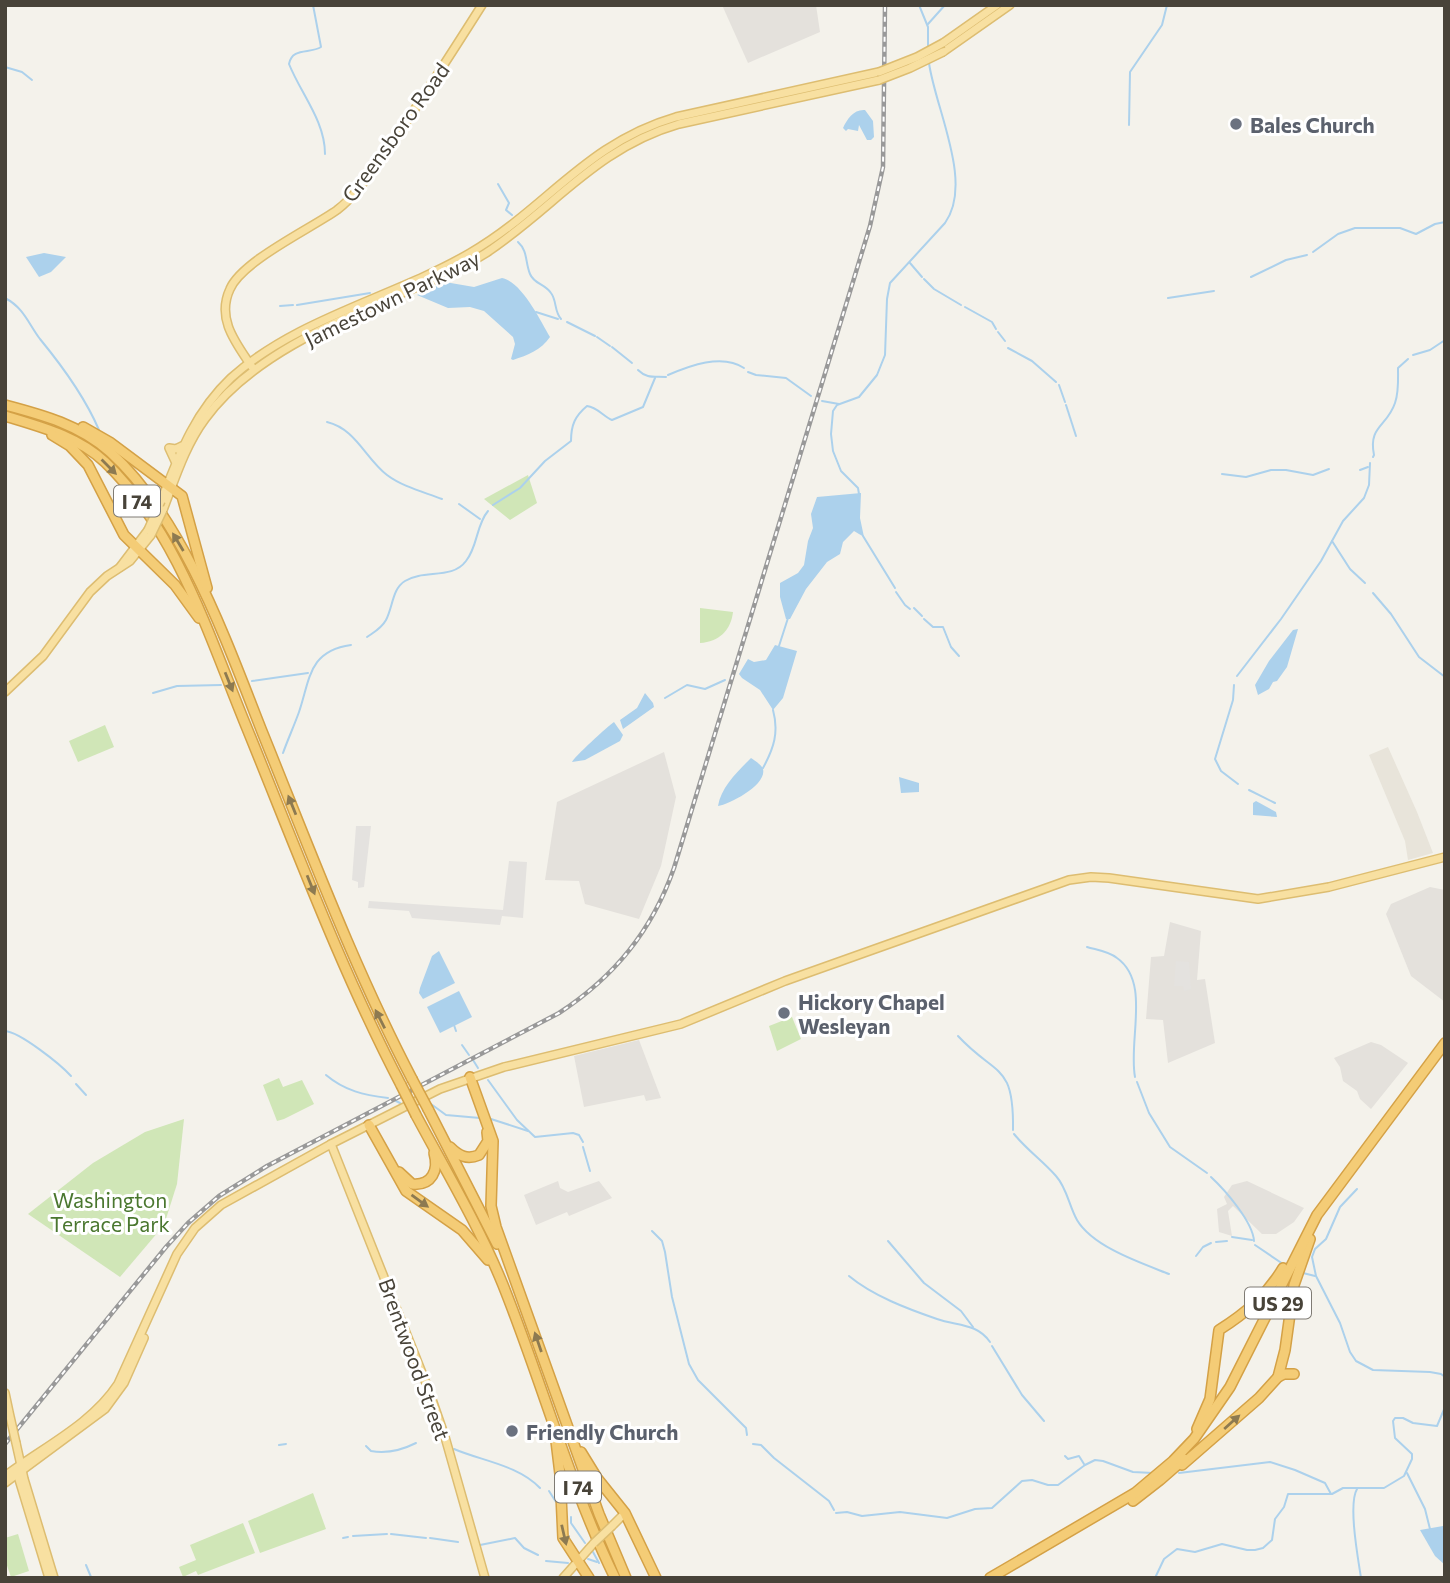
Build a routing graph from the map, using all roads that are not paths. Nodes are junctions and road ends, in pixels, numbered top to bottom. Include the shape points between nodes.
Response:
1 (482, 5) edge
2 (997, 5) edge
3 (1010, 5) edge
4 (879, 76) junction
5 (252, 367) junction
6 (5, 405) edge
7 (38, 414) junction
8 (5, 416) edge
9 (191, 463) dead end
10 (177, 465) junction
11 (170, 485) junction
12 (138, 550) junction
13 (220, 625) junction
14 (212, 642) junction
15 (5, 692) edge
16 (1445, 857) edge
17 (1445, 1043) edge
18 (1445, 1053) edge
19 (468, 1077) junction
20 (371, 1124) junction
21 (441, 1135) junction
22 (430, 1141) junction
23 (331, 1144) junction
24 (1311, 1226) junction
25 (1310, 1238) junction
26 (510, 1270) junction
27 (502, 1283) junction
28 (1294, 1374) dead end
29 (1278, 1377) junction
30 (5, 1393) edge
31 (544, 1395) junction
32 (560, 1406) junction
33 (7, 1415) edge
34 (1179, 1455) junction
35 (19, 1469) junction
36 (5, 1476) edge
37 (1160, 1480) junction
38 (5, 1483) edge
39 (625, 1513) junction
40 (577, 1560) junction
41 (48, 1578) edge
42 (54, 1578) edge
43 (485, 1578) edge
44 (564, 1578) edge
45 (589, 1578) edge
46 (615, 1578) edge
47 (628, 1578) edge
48 (656, 1578) edge
49 (990, 1578) edge
50 (999, 1578) edge

1 - 5 main road, Greensboro Road via 354,194 234,281 226,301 226,320
2 - 4 main road, Jamestown Parkway, bridge via 943,43
3 - 4 main road, Jamestown Parkway, bridge via 943,52
4 - 5 main road, Jamestown Parkway via 685,114 636,132 590,159 477,249 321,323
5 - 10 main road, Jamestown Parkway via 210,412
5 - 10 main road, Jamestown Parkway via 211,400 194,423
6 - 7 highway, I 74
7 - 11 highway via 92,431
13 -> 7 highway, I 74 via 178,543 126,468 86,434
8 - 12 highway via 53,436 79,455 96,477 122,531
8 -> 14 highway, I 74 via 66,436 112,470 175,560
9 - 10 main road
10 - 11 main road, Jamestown Parkway
11 - 12 main road, Jamestown Parkway, bridge
11 - 13 highway via 185,501
12 - 14 highway via 179,590
12 - 15 main road, Jamestown Parkway via 90,592 40,660
21 -> 13 highway, I 74, bridge via 360,975
14 -> 22 highway, I 74, bridge via 349,980
16 - 19 main road via 1258,900 1109,878 1069,880 785,981 681,1024
17 - 24 highway, US 29
18 - 25 highway, US 29
19 - 20 main road
19 - 21 highway via 487,1128 484,1150 472,1158 459,1155
19 - 26 highway via 491,1130 491,1206
20 - 22 highway via 412,1184 426,1183 435,1170
20 - 23 main road
20 -> 27 highway via 406,1191 469,1236
21 - 26 highway, I 74
22 - 27 highway, I 74 via 484,1239
23 - 35 main road via 207,1215 181,1247 158,1307 112,1401 88,1423
23 - 43 main road, Brentwood Street via 428,1388
24 - 34 highway, US 29 via 1221,1403
24 - 34 highway via 1268,1292 1219,1330 1210,1399
25 - 29 highway via 1294,1284
25 - 37 highway, US 29 via 1223,1410 1192,1450
32 -> 26 highway, I 74
27 - 31 highway, I 74
28 - 29 highway
37 -> 29 highway via 1205,1447
30 - 33 main road
31 -> 40 highway via 560,1465 562,1533
31 - 46 highway, I 74
32 - 39 highway via 586,1462
32 - 47 highway, I 74 via 614,1553
33 - 35 main road, bridge
34 - 49 highway, US 29 via 1135,1493
35 - 36 main road
35 - 38 main road
35 - 41 main road
35 - 42 main road
37 - 50 highway, US 29 via 1112,1514
39 - 40 main road, bridge
39 - 48 highway
40 - 44 main road
40 - 45 highway

